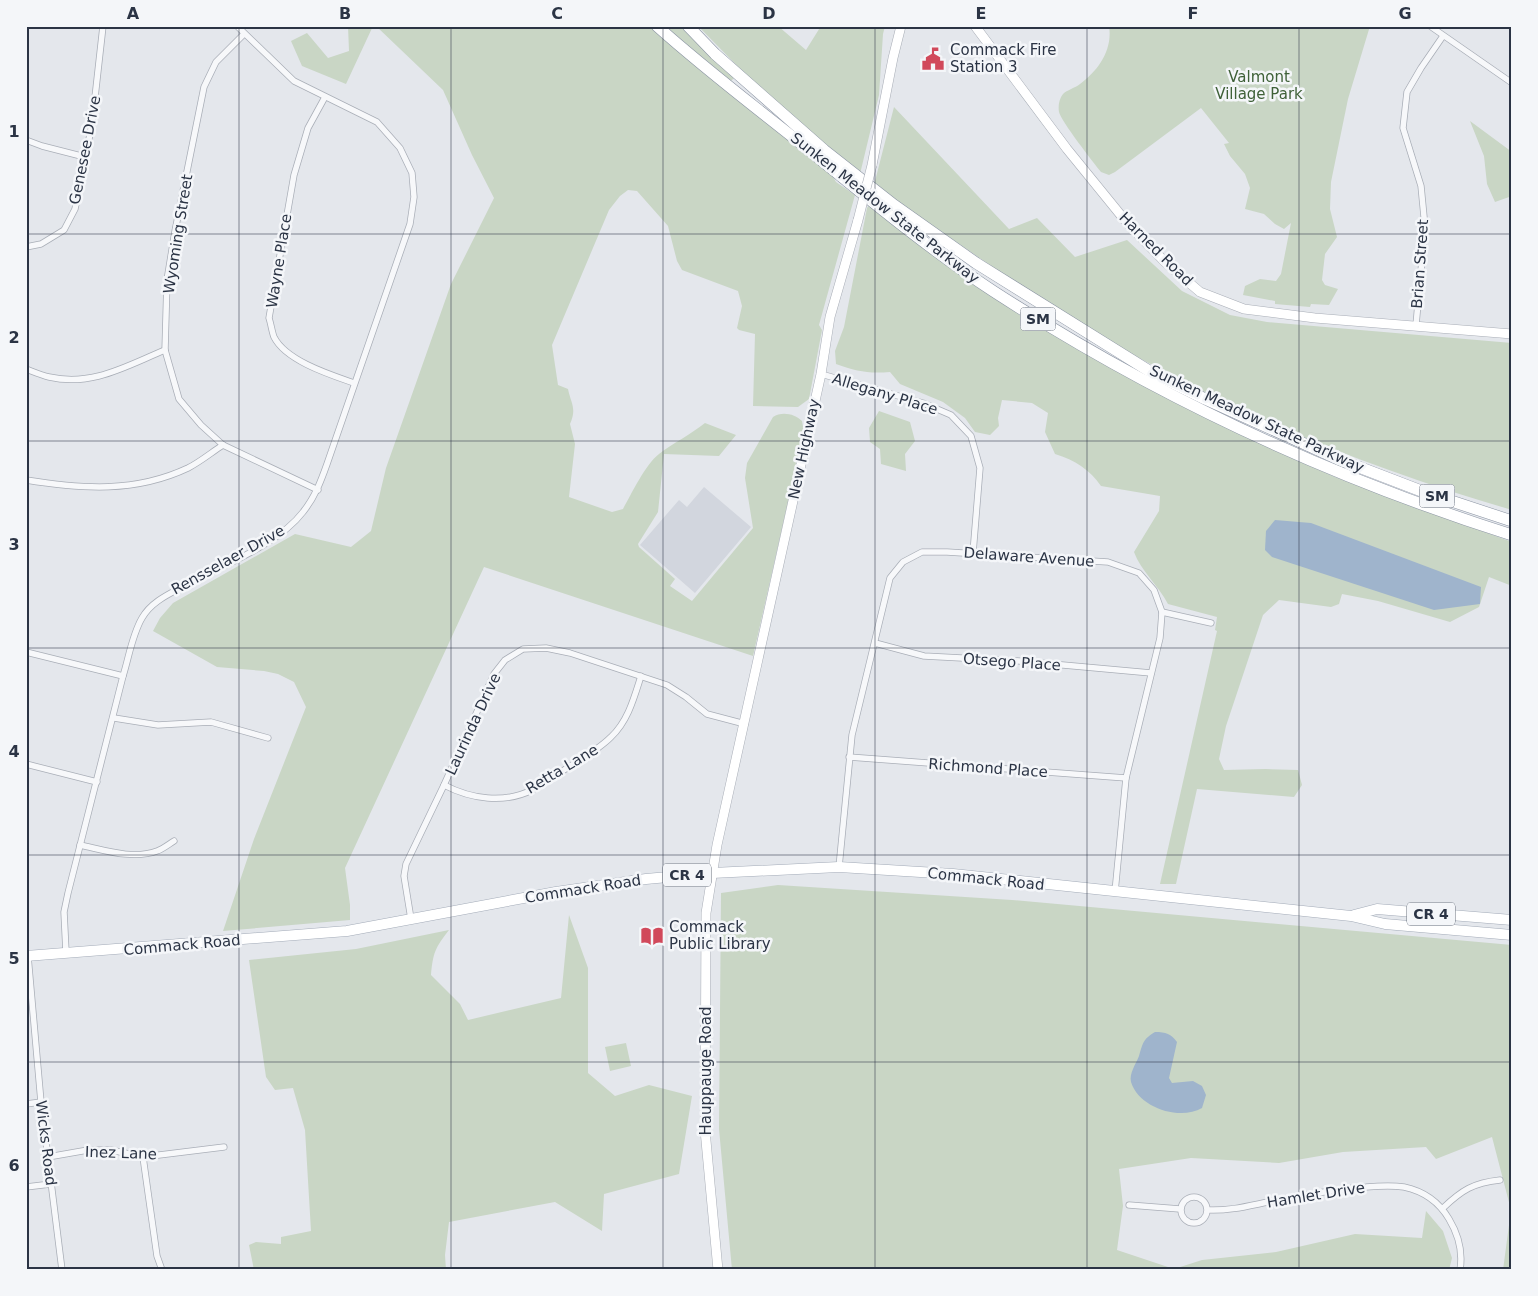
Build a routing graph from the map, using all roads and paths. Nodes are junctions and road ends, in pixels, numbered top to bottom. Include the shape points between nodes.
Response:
1 (103, 26) edge
2 (237, 26) edge
3 (657, 26) edge
4 (688, 26) edge
5 (901, 26) edge
6 (975, 26) edge
7 (1430, 26) edge
8 (244, 34) junction
9 (1443, 36) junction
10 (1512, 83) edge
11 (325, 97) junction
12 (26, 140) edge
13 (85, 157) junction
14 (26, 247) edge
15 (1416, 325) junction
16 (1512, 334) edge
17 (165, 350) junction
18 (26, 369) edge
19 (820, 374) junction
20 (354, 383) junction
21 (223, 445) junction
22 (26, 480) edge
23 (318, 490) junction
24 (1512, 521) edge
25 (1512, 535) edge
26 (973, 553) junction
27 (1162, 612) junction
28 (1211, 623) dead end
29 (875, 643) junction
30 (26, 652) edge
31 (1151, 673) junction
32 (124, 676) junction
33 (641, 676) junction
34 (114, 718) junction
35 (745, 724) junction
36 (268, 738) dead end
37 (849, 757) junction
38 (26, 764) edge
39 (1126, 778) junction
40 (97, 782) junction
41 (444, 785) junction
42 (174, 841) dead end
43 (80, 845) junction
44 (839, 867) junction
45 (712, 873) junction
46 (1114, 892) junction
47 (1351, 916) junction
48 (411, 920) junction
49 (1512, 920) edge
50 (1512, 935) edge
51 (66, 952) junction
52 (27, 956) edge
53 (41, 1102) junction
54 (26, 1104) edge
55 (224, 1147) dead end
56 (48, 1157) junction
57 (143, 1157) junction
58 (1500, 1180) dead end
59 (51, 1184) junction
60 (26, 1187) edge
61 (1129, 1205) dead end
62 (1180, 1208) junction
63 (1443, 1208) junction
64 (1208, 1210) junction
65 (62, 1270) edge
66 (162, 1270) edge
67 (718, 1270) edge
68 (1460, 1270) edge

1 - 13 street, Genesee Drive
2 - 8 street, Rensselaer Drive
3 - 25 highway, Sunken Meadow State Parkway / SM via 703,67 941,254 992,290 1115,365 1182,401 1291,452 1368,484
4 - 24 highway, Sunken Meadow State Parkway / SM via 824,150 894,204 976,263 1154,374 1338,459
5 - 19 street, New Highway, bridge via 872,165 830,317
6 - 15 street, Harned Road via 1128,224 1200,292 1244,309
7 - 9 street
8 - 11 street, Rensselaer Drive via 294,81
8 - 17 street, Wyoming Street via 216,62 204,86 167,280
9 - 10 street
9 - 15 street, Brian Street via 1407,92 1403,128 1421,186 1424,227
11 - 20 street, Rensselaer Drive via 377,122 400,148 412,173 414,197 410,224
11 - 20 street, Wayne Place via 308,128 294,175 270,318 275,338 291,356 317,370
12 - 13 street
13 - 14 street, Genesee Drive via 75,209 64,230 41,244
15 - 16 street, Harned Road
17 - 18 street via 92,378 70,380
17 - 21 street, Wyoming Street via 179,399
19 - 26 street, Allegany Place via 923,403 951,415 971,436 980,468
19 - 35 street, New Highway
20 - 23 street, Rensselaer Drive
21 - 22 street via 189,468 137,485 96,488
21 - 23 street, Wyoming Street
23 - 32 street, Rensselaer Drive via 284,531 160,599 142,617
26 - 27 street, Delaware Avenue via 1108,562 1138,573 1154,590
26 - 29 street, Delaware Avenue via 922,552 903,562 890,578
27 - 28 street
27 - 31 street, Delaware Avenue via 1160,638
29 - 31 street, Otsego Place via 924,656
29 - 37 street, Delaware Avenue
30 - 32 street
31 - 39 street, Delaware Avenue
32 - 34 street, Rensselaer Drive
33 - 35 street, Laurinda Drive via 667,685 706,714
33 - 41 street, Retta Lane via 629,713 612,737 582,760 530,791 489,799 457,792
33 - 41 street, Laurinda Drive via 570,653 546,648 523,649 505,660 494,674
34 - 36 street via 158,725 211,722
34 - 40 street, Rensselaer Drive
35 - 45 street, New Highway
37 - 39 street, Richmond Place
37 - 44 street, Delaware Avenue
38 - 40 street
39 - 46 street, Delaware Avenue
40 - 43 street, Rensselaer Drive
41 - 48 street, Laurinda Drive via 406,864 404,876
42 - 43 street via 158,851 142,854 124,854
43 - 51 street, Rensselaer Drive via 64,912
44 - 45 main road, Commack Road / CR 4
44 - 46 main road, Commack Road / CR 4 via 954,874
45 - 48 main road, Commack Road / CR 4 via 556,892
45 - 67 street, Hauppauge Road via 706,913 705,1130
46 - 47 main road, Commack Road / CR 4
47 - 49 main road, Commack Road / CR 4 via 1377,909
47 - 50 main road, Commack Road / CR 4 via 1384,924
48 - 51 main road, Commack Road / CR 4 via 347,931
51 - 52 main road, Commack Road / CR 4
52 - 53 street, Wicks Road
53 - 54 street
53 - 56 street, Wicks Road
55 - 57 street, Inez Lane
56 - 57 street, Inez Lane via 88,1150 111,1150
56 - 59 street, Wicks Road
57 - 66 street via 156,1256
58 - 63 street via 1474,1185
59 - 60 street
59 - 65 street, Wicks Road
61 - 62 street
62 - 64 street via 1187,1198 1194,1196 1206,1203
62 - 64 street via 1184,1219 1193,1223 1202,1220
63 - 64 street, Hamlet Drive via 1418,1192 1389,1186 1337,1189 1231,1210
63 - 68 street, Hamlet Drive via 1458,1238

